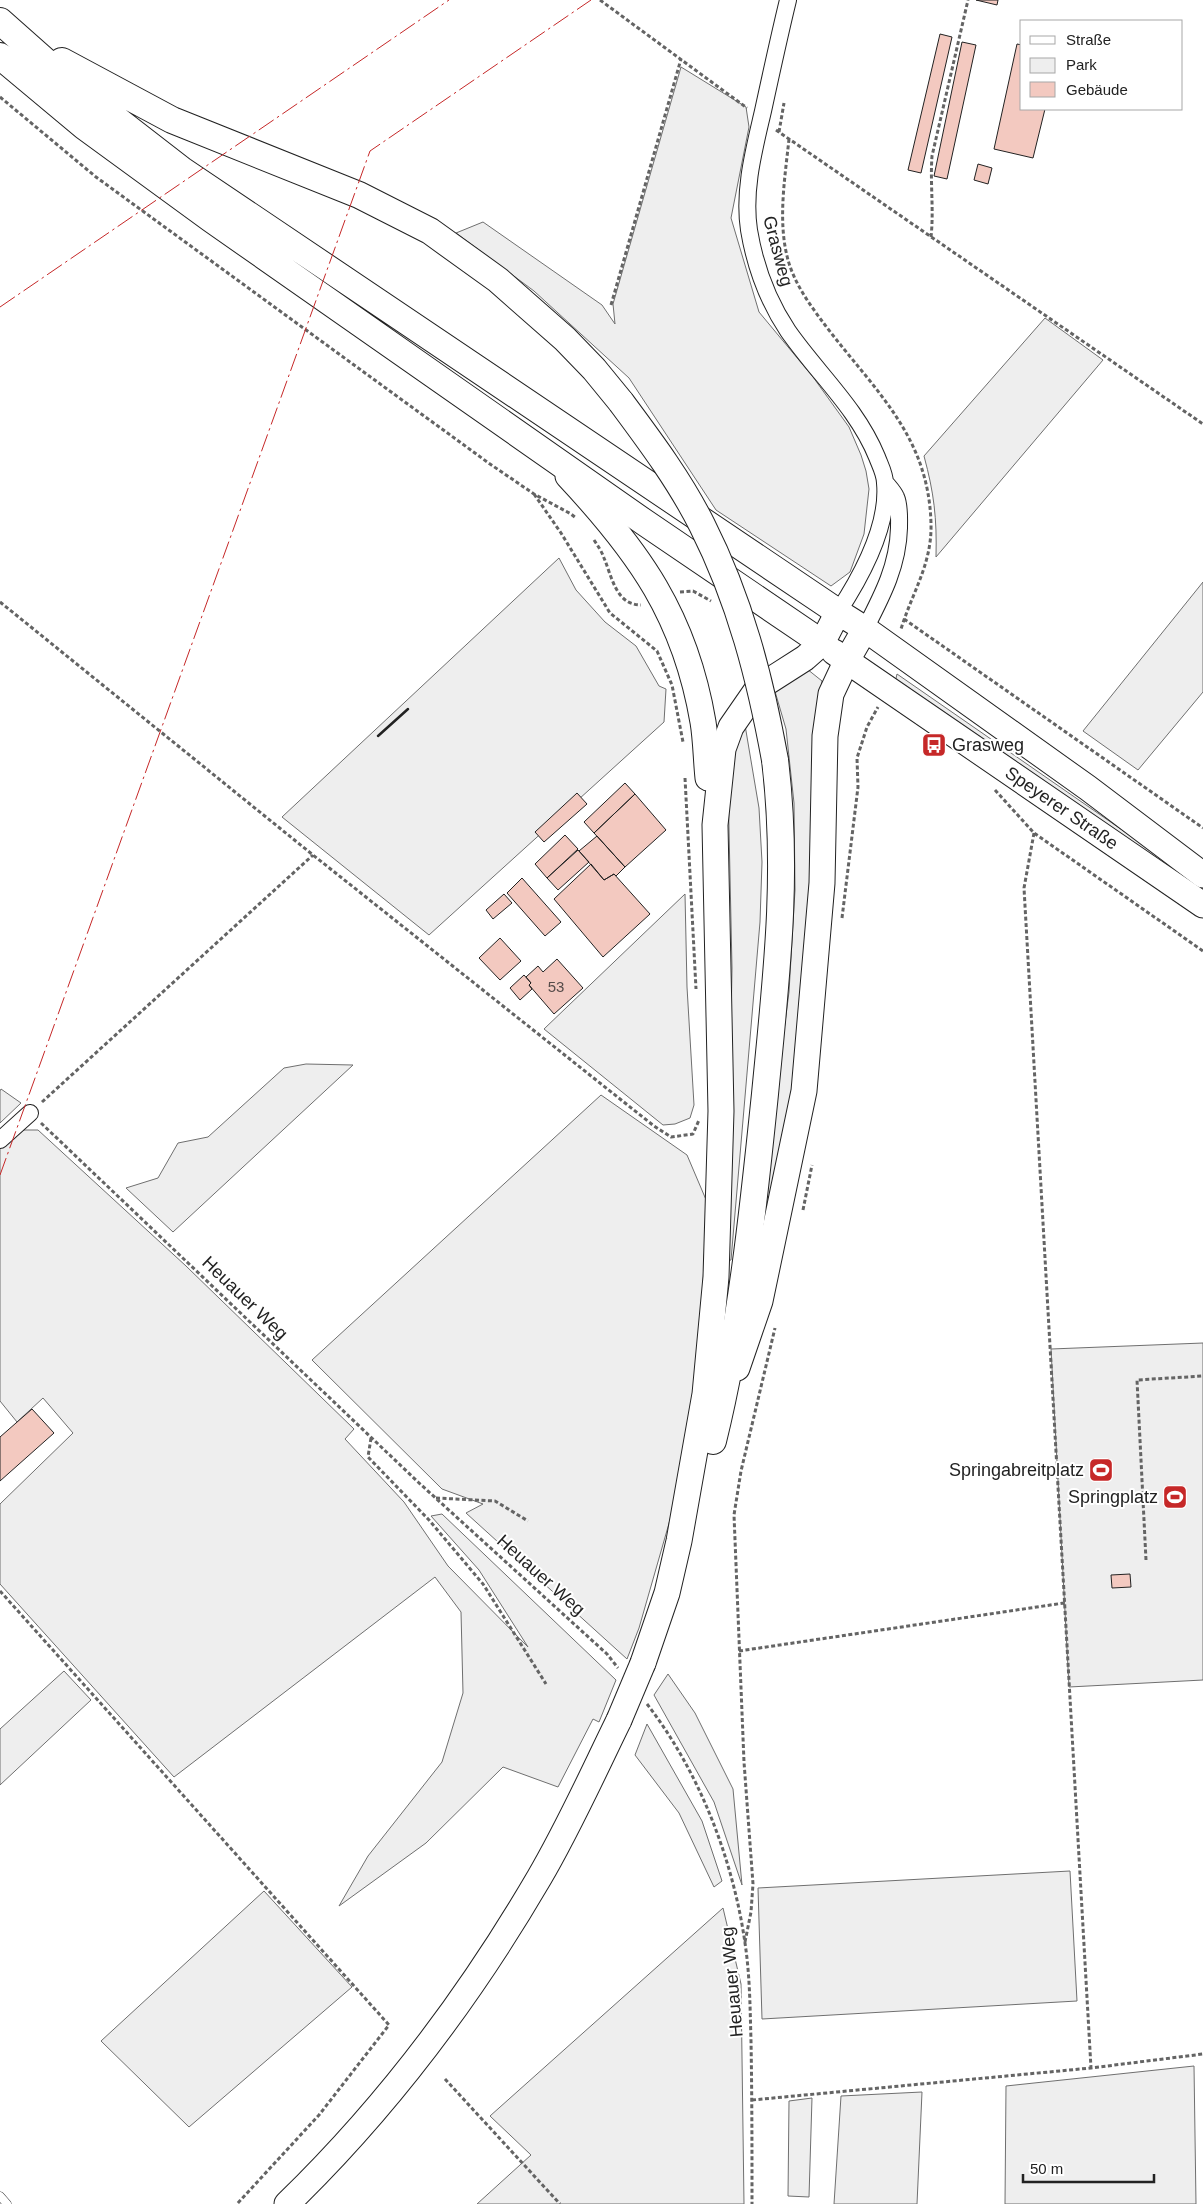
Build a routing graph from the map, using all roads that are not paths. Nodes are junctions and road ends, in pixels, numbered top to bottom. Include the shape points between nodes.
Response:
1 (788, 0) edge
2 (5, 37) edge
3 (544, 452) junction
4 (885, 482) junction
5 (838, 612) junction
6 (865, 629) junction
7 (822, 644) junction
8 (846, 662) junction
9 (715, 825) junction
10 (1203, 875) edge
11 (1203, 905) edge
12 (30, 1113) road end
13 (0, 1140) edge
14 (713, 1441) junction
15 (670, 1585) junction
16 (0, 2196) edge
17 (7, 2204) edge
18 (287, 2204) edge

1 - 4 street, Grasweg via 750,173 747,213 755,258 765,287 789,332 862,427
2 - 3 highway via 85,127 211,220
2 - 5 highway via 182,170
2 - 14 highway, bridge via 172,120 359,196 430,230 498,280 594,369 653,446 702,524 734,597 755,665 775,760 782,837 780,943 761,1137 741,1304
3 - 7 highway
3 - 9 main road via 625,540 660,592 685,650 697,695
4 - 5 street, Grasweg via 884,502 874,541 860,577
4 - 6 street, Grasweg via 896,497 900,517 899,539 886,588
5 - 6 main road, Speyerer Straße
5 - 7 main road
6 - 8 main road
6 - 10 main road, Speyerer Straße via 1088,788
7 - 8 main road, Speyerer Straße
7 - 9 main road via 758,688 731,727 723,749
8 - 11 main road, Speyerer Straße
8 - 14 main road via 831,694 825,736 822,883 804,1091 760,1302
9 - 15 main road via 721,1111 716,1277 705,1394
12 - 13 street
14 - 15 main road
15 - 18 main road, bridge via 643,1663 584,1794 498,1944 398,2081 357,2131
16 - 17 lane

